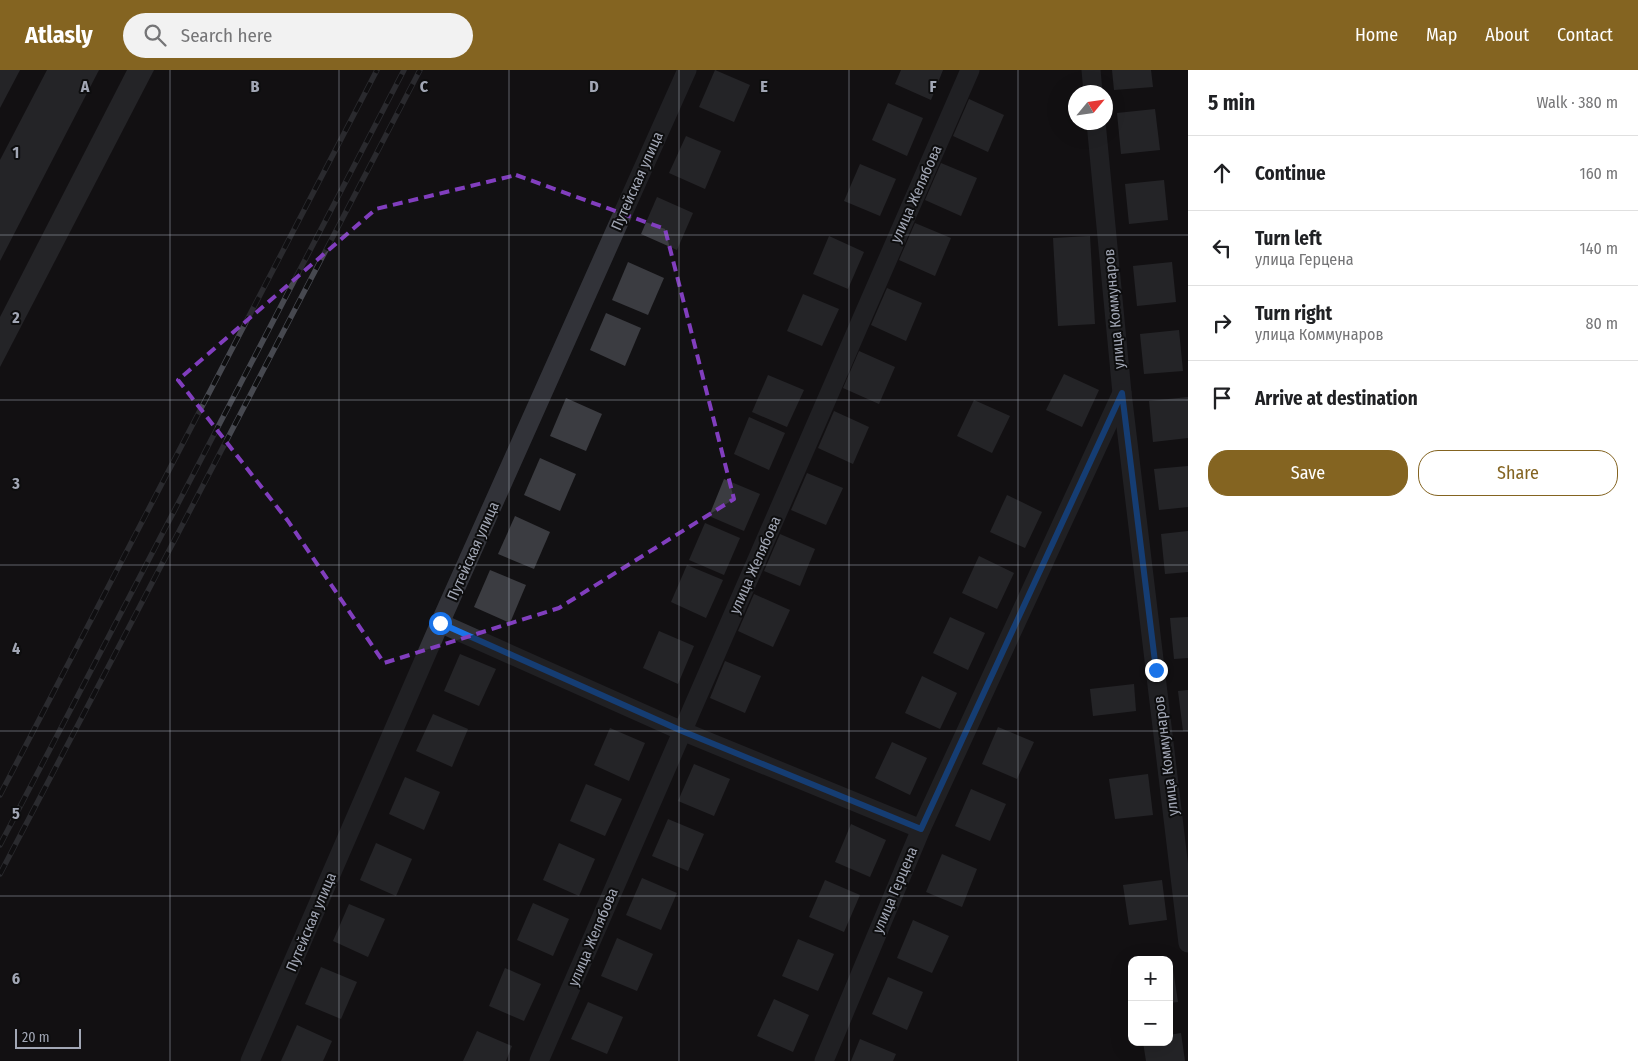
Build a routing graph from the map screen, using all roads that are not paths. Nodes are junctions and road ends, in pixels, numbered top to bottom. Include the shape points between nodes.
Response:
1 (687, 70) edge
2 (970, 70) edge
3 (1091, 70) edge
4 (1092, 85) edge
5 (1097, 130) edge
6 (1122, 393) junction
7 (440, 623) junction
8 (682, 731) junction
9 (921, 829) junction
10 (1188, 943) edge
11 (250, 1061) edge
12 (539, 1061) edge
13 (824, 1061) edge

1 - 7 street, Путейская улица
2 - 8 street, улица Желябова
3 - 4 street
5 - 6 street, улица Коммунаров
6 - 9 street, улица Герцена
6 - 10 street, улица Коммунаров
7 - 8 street
7 - 11 street, Путейская улица
8 - 9 street
8 - 12 street, улица Желябова
9 - 13 street, улица Герцена

